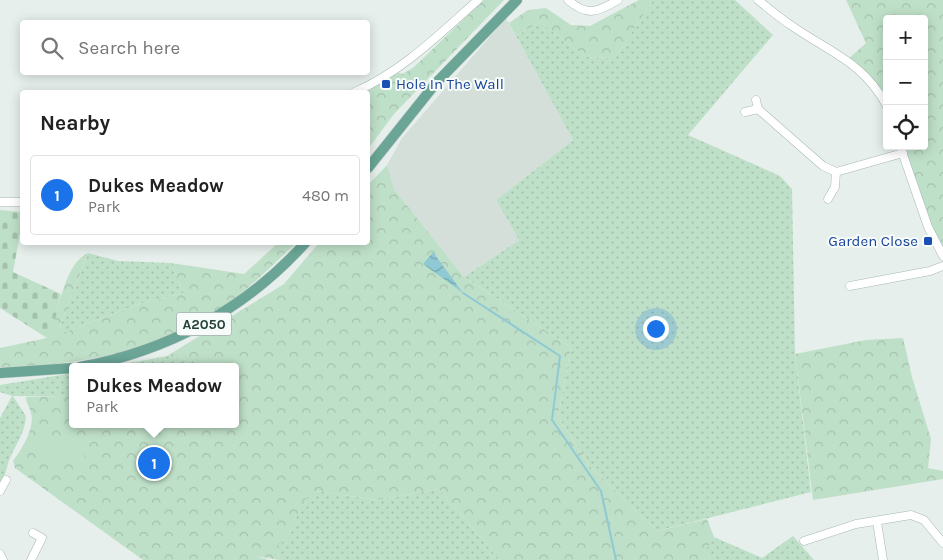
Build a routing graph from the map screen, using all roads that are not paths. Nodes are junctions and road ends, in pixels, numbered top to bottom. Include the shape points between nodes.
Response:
1 (478, 0) edge
2 (517, 0) edge
3 (568, 0) edge
4 (618, 0) edge
5 (758, 0) edge
6 (358, 90) edge
7 (756, 100) dead end
8 (886, 105) edge
9 (758, 109) junction
10 (745, 112) dead end
11 (899, 150) edge
12 (902, 150) edge
13 (370, 166) edge
14 (836, 172) junction
15 (828, 199) dead end
16 (0, 202) edge
17 (20, 202) edge
18 (303, 245) edge
19 (943, 256) edge
20 (943, 266) edge
21 (850, 286) dead end
22 (95, 363) edge
23 (69, 368) edge
24 (0, 373) edge
25 (6, 480) dead end
26 (0, 491) edge
27 (877, 522) junction
28 (33, 533) dead end
29 (804, 542) dead end
30 (943, 544) edge
31 (0, 554) edge
32 (3, 560) edge
33 (31, 560) edge
34 (883, 560) edge

1 - 6 street via 408,62
2 - 13 main road via 436,83
3 - 4 street via 575,7 591,12 602,10
5 - 8 street via 791,26 860,69
7 - 9 street
9 - 10 street
9 - 14 street via 809,154
11 - 14 street
12 - 19 street via 928,227
14 - 15 street via 835,187
16 - 17 street
18 - 22 main road, A2050 via 287,264 230,309 149,349
20 - 21 street
23 - 24 main road
25 - 26 street
27 - 29 street via 856,524
27 - 30 street via 919,517
27 - 34 street
28 - 33 street via 42,538
31 - 32 street

